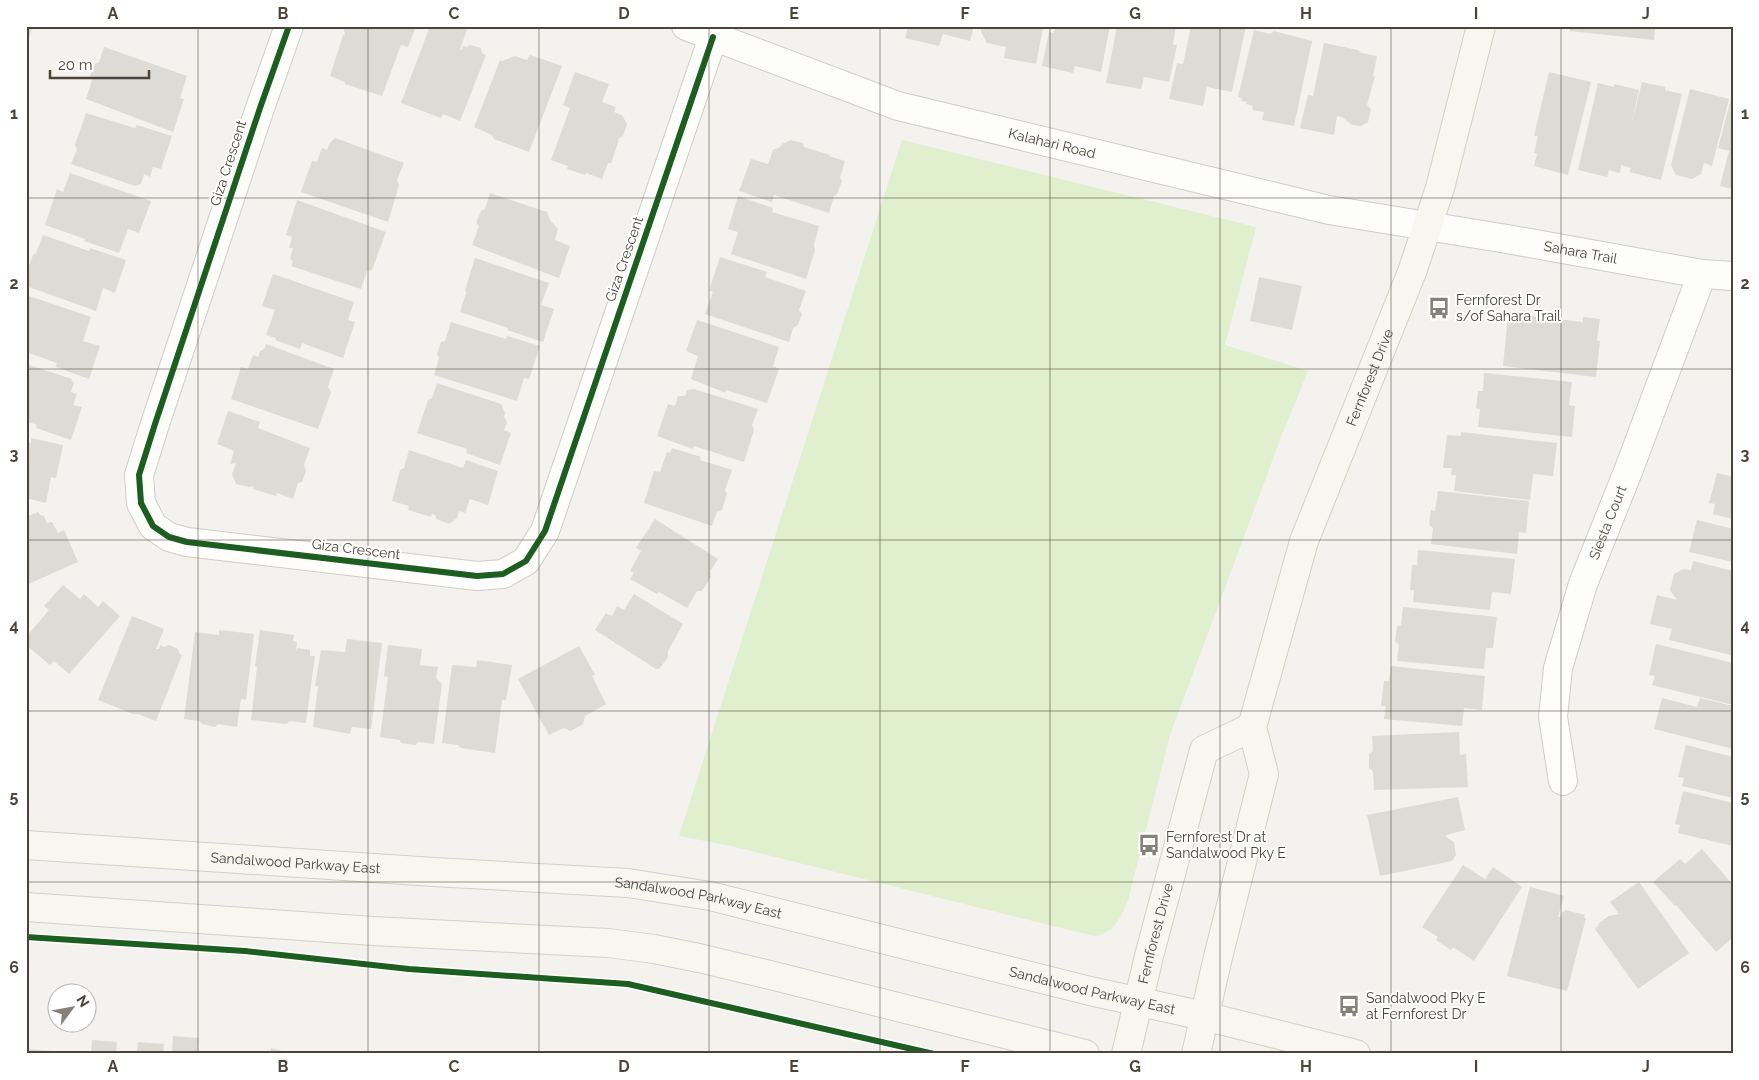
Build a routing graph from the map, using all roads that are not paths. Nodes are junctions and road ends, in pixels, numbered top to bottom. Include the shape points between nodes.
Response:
1 (289, 26) edge
2 (686, 26) edge
3 (1481, 26) edge
4 (713, 37) junction
5 (1428, 226) junction
6 (1702, 274) junction
7 (1733, 276) edge
8 (1252, 727) junction
9 (1563, 781) dead end
10 (26, 845) edge
11 (26, 907) edge
12 (1138, 1002) junction
13 (1204, 1016) junction
14 (1085, 1054) edge
15 (1126, 1054) edge
16 (1196, 1054) edge
17 (1356, 1054) edge

1 - 4 street, Giza Crescent via 139,475 141,503 153,526 170,537 187,542 477,576 503,574 526,560 545,531
2 - 4 street, Kalahari Road
3 - 5 main road, Fernforest Drive
4 - 5 street, Kalahari Road via 898,106 1329,210
5 - 6 street, Sahara Trail
5 - 8 main road, Fernforest Drive via 1304,541
6 - 7 street, Sahara Trail
6 - 9 street, Siesta Court via 1583,584 1558,668 1553,717
8 - 12 main road, Fernforest Drive via 1204,750
8 - 13 main road, Fernforest Drive via 1264,774
10 - 12 main road, Sandalwood Parkway East via 628,883 710,896
11 - 14 main road via 608,943 654,949
12 - 13 main road, Sandalwood Parkway East
12 - 15 main road, Fernforest Drive
13 - 16 main road, Fernforest Drive
13 - 17 main road, Sandalwood Parkway East

